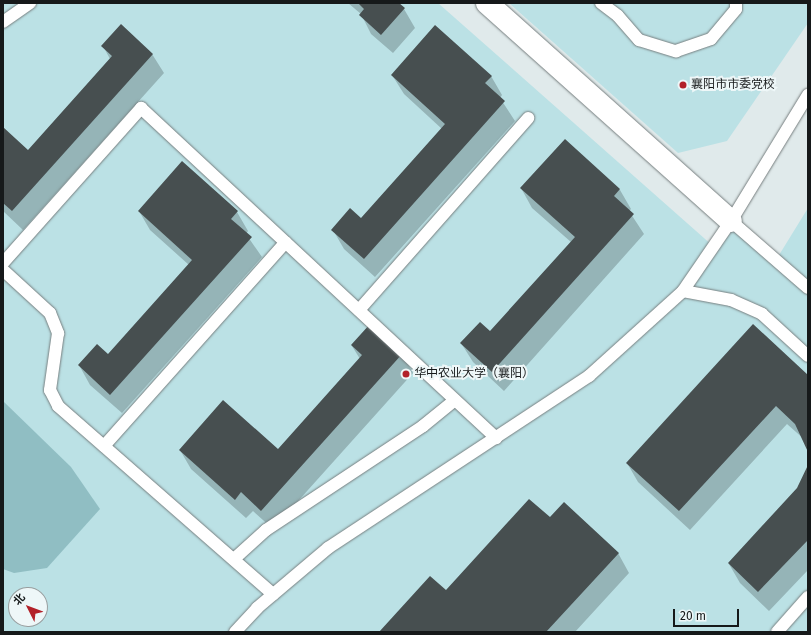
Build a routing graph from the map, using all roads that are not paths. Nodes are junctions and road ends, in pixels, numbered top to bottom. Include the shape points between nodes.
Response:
1 (30, 3) edge
2 (487, 3) edge
3 (601, 3) edge
4 (736, 3) edge
5 (3, 22) edge
6 (808, 94) edge
7 (528, 118) dead end
8 (731, 221) junction
9 (286, 242) junction
10 (3, 263) edge
11 (3, 270) edge
12 (808, 288) edge
13 (683, 291) junction
14 (359, 310) junction
15 (808, 356) edge
16 (455, 400) junction
17 (496, 438) junction
18 (104, 446) junction
19 (234, 559) junction
20 (273, 594) junction
21 (808, 597) edge
22 (235, 632) edge
23 (777, 632) edge

1 - 5 lane
2 - 8 street
3 - 4 lane via 618,16 639,40 676,51 711,39 736,9
6 - 8 lane
7 - 14 lane
8 - 12 lane
8 - 13 lane
9 - 10 lane via 141,108
9 - 14 lane
9 - 18 lane
11 - 18 lane via 50,313 58,333 50,390 58,406
13 - 15 lane via 731,300 762,314
13 - 17 lane via 589,376
14 - 16 lane
16 - 17 lane
16 - 19 lane via 423,426 266,530
17 - 20 lane via 328,548
18 - 19 lane
19 - 20 lane
20 - 22 lane
21 - 23 lane

